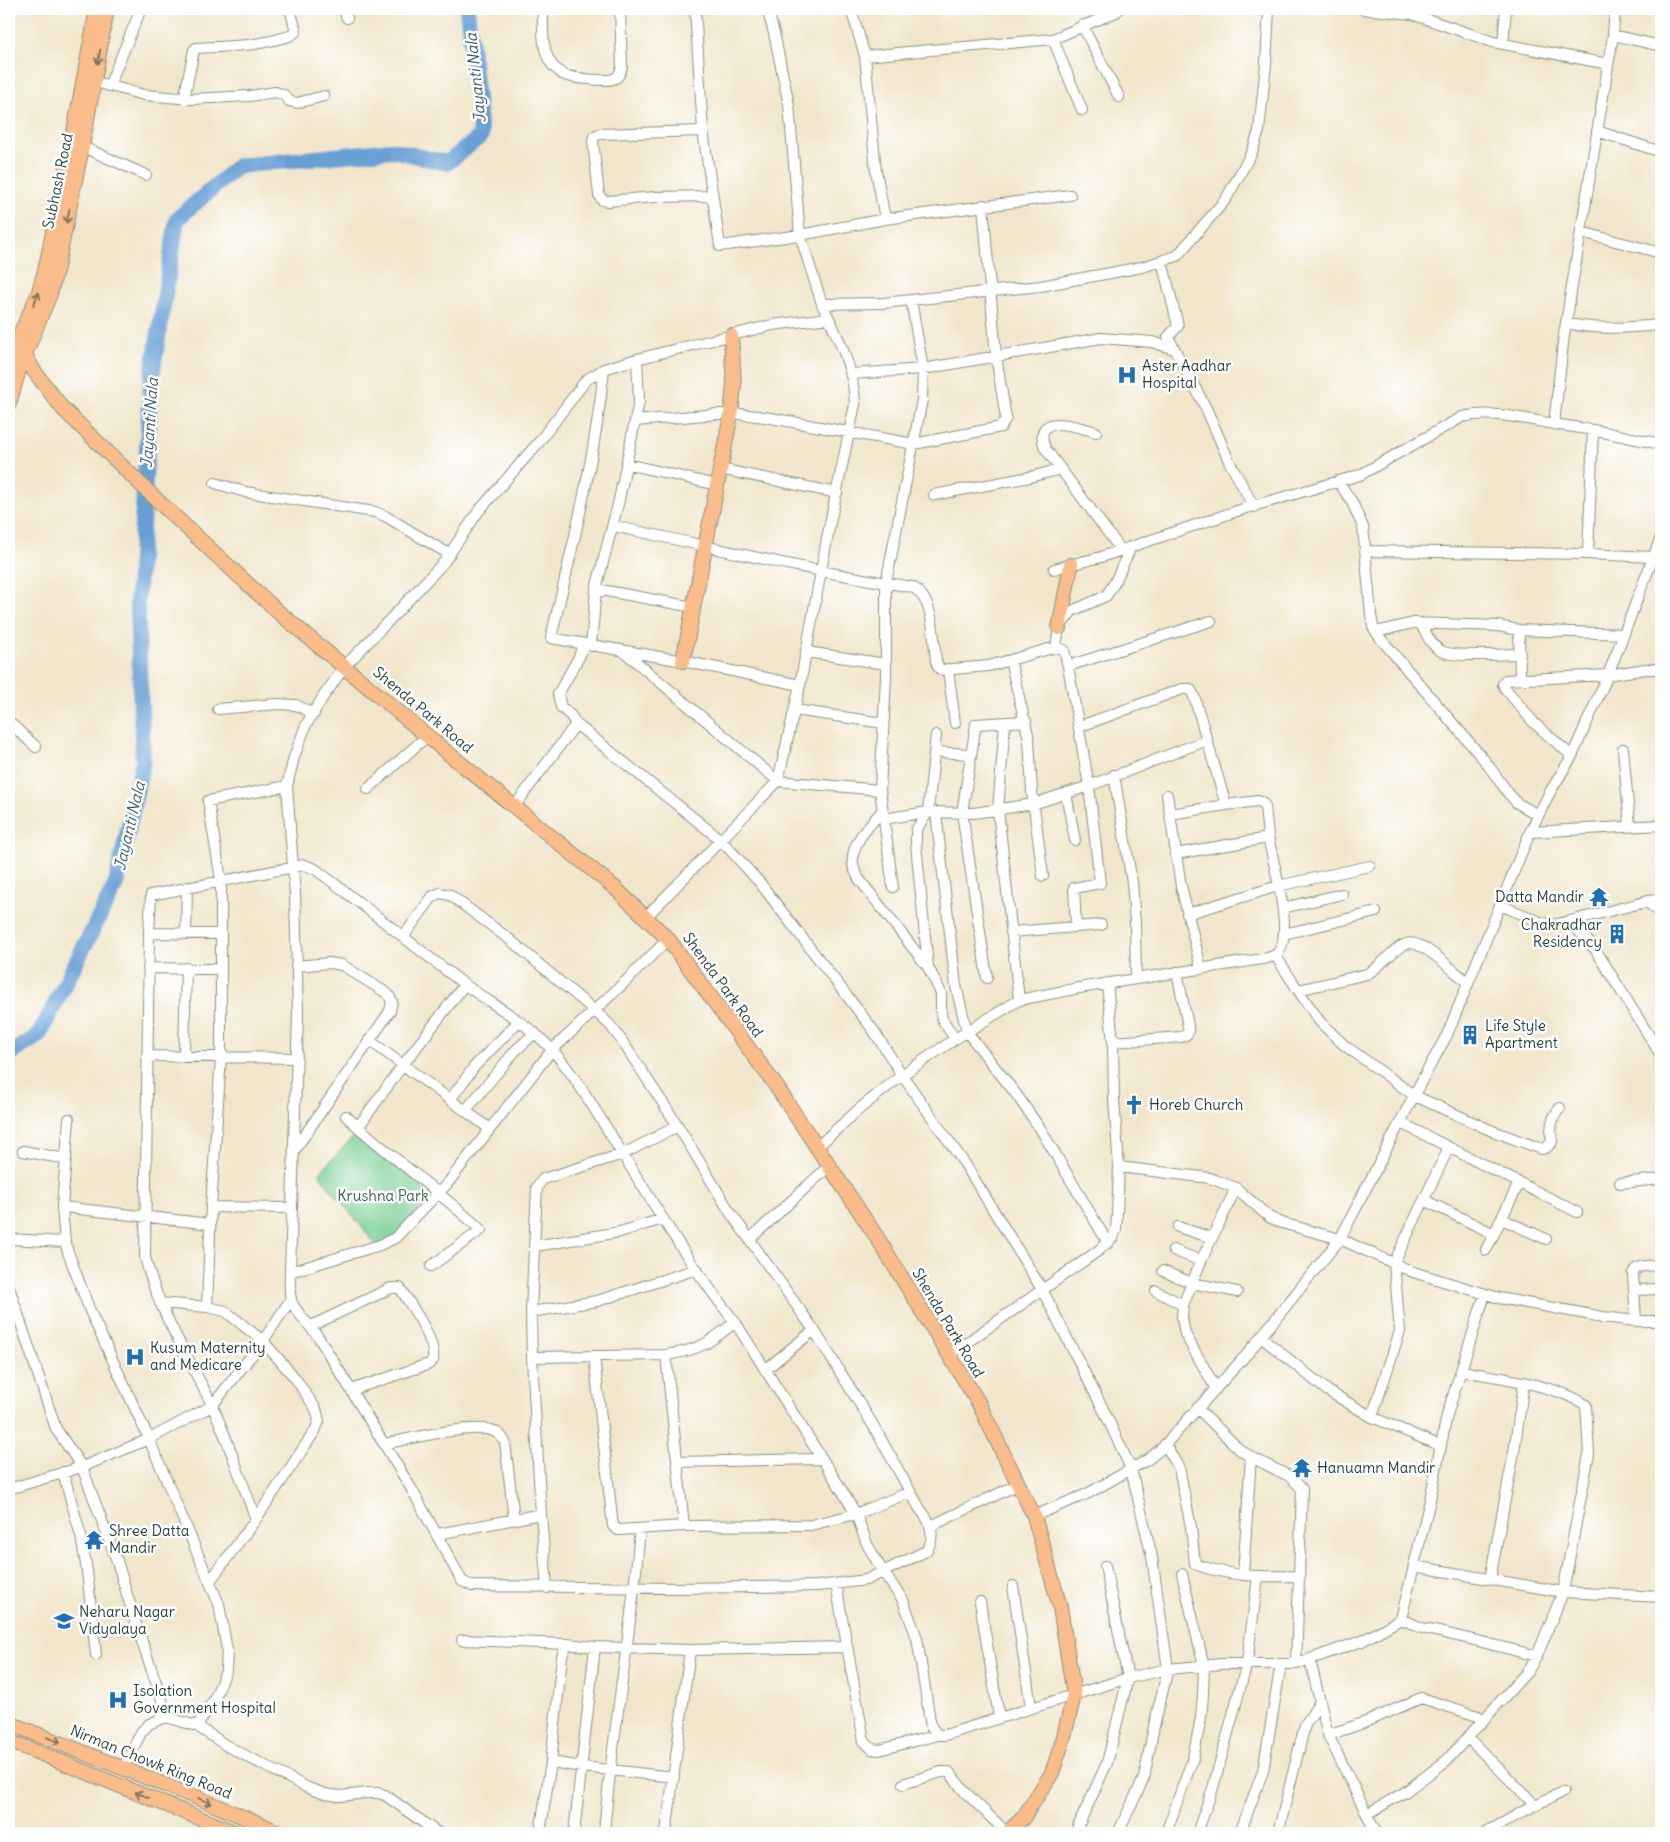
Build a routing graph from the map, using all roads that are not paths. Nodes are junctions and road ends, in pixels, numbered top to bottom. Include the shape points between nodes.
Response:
1 (96, 9) edge
2 (108, 9) edge
3 (141, 9) edge
4 (290, 9) edge
5 (543, 9) edge
6 (620, 9) edge
7 (695, 9) edge
8 (767, 9) edge
9 (851, 9) edge
10 (1119, 9) edge
11 (1269, 9) edge
12 (1362, 9) edge
13 (1506, 9) edge
14 (1615, 9) edge
15 (1412, 12) edge
16 (1082, 25) junction
17 (1613, 35) junction
18 (1053, 39) junction
19 (1503, 44) junction
20 (1661, 46) edge
21 (865, 56) junction
22 (1608, 64) junction
23 (88, 80) junction
24 (109, 86) junction
25 (324, 96) dead end
26 (1118, 97) dead end
27 (184, 98) junction
28 (1082, 110) dead end
29 (703, 131) junction
30 (1597, 131) junction
31 (77, 144) junction
32 (1661, 152) edge
33 (146, 175) dead end
34 (1070, 195) dead end
35 (713, 196) junction
36 (983, 205) junction
37 (885, 219) junction
38 (1581, 232) junction
39 (800, 235) junction
40 (1661, 253) edge
41 (1162, 261) junction
42 (991, 292) junction
43 (911, 300) junction
44 (822, 304) junction
45 (829, 318) junction
46 (1567, 322) junction
47 (1661, 325) edge
48 (731, 336) junction
49 (11, 338) edge
50 (1174, 349) junction
51 (25, 355) junction
52 (996, 356) junction
53 (637, 359) junction
54 (9, 364) edge
55 (604, 369) junction
56 (923, 369) junction
57 (851, 374) junction
58 (9, 404) edge
59 (731, 414) junction
60 (636, 421) junction
61 (1554, 424) junction
62 (1593, 430) junction
63 (1096, 432) dead end
64 (850, 433) junction
65 (914, 444) junction
66 (1661, 444) edge
67 (627, 464) junction
68 (720, 469) junction
69 (1061, 469) junction
70 (1338, 481) junction
71 (215, 483) dead end
72 (717, 485) junction
73 (836, 493) junction
74 (934, 495) dead end
75 (1254, 506) junction
76 (613, 526) junction
77 (1661, 537) edge
78 (705, 545) junction
79 (1126, 548) junction
80 (1366, 551) junction
81 (449, 554) junction
82 (1588, 554) junction
83 (1653, 557) junction
84 (1071, 565) junction
85 (1054, 569) dead end
86 (821, 572) junction
87 (886, 583) junction
88 (596, 589) junction
89 (693, 607) junction
90 (1211, 621) dead end
91 (1420, 623) junction
92 (1059, 628) junction
93 (1519, 630) junction
94 (1376, 632) junction
95 (1624, 634) junction
96 (587, 645) junction
97 (1056, 647) junction
98 (622, 650) junction
99 (807, 652) junction
100 (1520, 654) junction
101 (683, 660) junction
102 (1010, 660) junction
103 (886, 664) junction
104 (345, 666) junction
105 (1068, 666) junction
106 (948, 669) junction
107 (1661, 669) edge
108 (1608, 675) junction
109 (1520, 679) junction
110 (800, 685) junction
111 (218, 709) dead end
112 (795, 710) junction
113 (314, 714) junction
114 (1026, 721) junction
115 (9, 722) edge
116 (884, 723) junction
117 (955, 723) dead end
118 (1005, 723) junction
119 (576, 724) junction
120 (1078, 727) junction
121 (936, 735) dead end
122 (427, 736) junction
123 (1207, 740) junction
124 (36, 747) dead end
125 (1623, 749) dead end
126 (935, 752) junction
127 (971, 754) junction
128 (1572, 756) junction
129 (1114, 775) junction
130 (778, 781) junction
131 (287, 786) junction
132 (1089, 786) junction
133 (368, 789) dead end
134 (880, 790) junction
135 (1066, 794) junction
136 (1167, 795) dead end
137 (1033, 804) junction
138 (1226, 805) junction
139 (514, 807) junction
140 (998, 810) junction
141 (932, 812) junction
142 (962, 813) junction
143 (1170, 814) junction
144 (882, 815) junction
145 (1538, 815) junction
146 (1661, 826) edge
147 (1630, 827) junction
148 (1530, 832) junction
149 (1268, 838) junction
150 (721, 840) junction
151 (1075, 840) dead end
152 (1175, 854) junction
153 (293, 866) junction
154 (1370, 866) dead end
155 (1043, 876) dead end
156 (221, 880) junction
157 (1278, 886) junction
158 (187, 887) junction
159 (893, 887) dead end
160 (1342, 894) dead end
161 (1661, 898) edge
162 (1645, 901) junction
163 (1500, 905) junction
164 (1283, 908) junction
165 (1376, 912) dead end
166 (1661, 913) edge
167 (1187, 914) junction
168 (646, 917) junction
169 (1570, 921) junction
170 (1101, 925) dead end
171 (1076, 926) junction
172 (1011, 932) junction
173 (149, 933) junction
174 (186, 934) junction
175 (221, 934) junction
176 (1284, 934) junction
177 (403, 937) junction
178 (668, 939) junction
179 (1275, 956) junction
180 (296, 966) junction
181 (928, 967) junction
182 (148, 968) junction
183 (186, 968) junction
184 (221, 968) junction
185 (1201, 968) junction
186 (1177, 972) junction
187 (987, 978) dead end
188 (1136, 979) junction
189 (1108, 983) junction
190 (1468, 983) junction
191 (465, 984) junction
192 (1298, 990) junction
193 (1019, 1000) junction
194 (595, 1011) junction
195 (519, 1021) junction
196 (967, 1032) junction
197 (535, 1033) junction
198 (955, 1039) junction
199 (370, 1040) junction
200 (1113, 1042) junction
201 (552, 1050) junction
202 (1661, 1055) edge
203 (147, 1056) junction
204 (184, 1057) junction
205 (221, 1057) junction
206 (295, 1058) junction
207 (403, 1064) junction
208 (902, 1075) junction
209 (1415, 1096) junction
210 (450, 1100) junction
211 (1560, 1108) dead end
212 (466, 1110) junction
213 (346, 1116) dead end
214 (69, 1119) dead end
215 (1401, 1122) junction
216 (678, 1126) junction
217 (358, 1127) junction
218 (490, 1129) junction
219 (817, 1147) junction
220 (1449, 1147) junction
221 (23, 1151) dead end
222 (293, 1151) junction
223 (623, 1154) junction
224 (66, 1159) junction
225 (829, 1166) junction
226 (1119, 1167) junction
227 (1661, 1179) edge
228 (1519, 1183) junction
229 (1620, 1183) dead end
230 (1236, 1188) junction
231 (439, 1193) junction
232 (1424, 1200) junction
233 (62, 1207) junction
234 (211, 1207) junction
235 (292, 1208) junction
236 (1577, 1212) dead end
237 (145, 1216) junction
238 (663, 1219) junction
239 (1502, 1219) junction
240 (210, 1224) junction
241 (1178, 1227) dead end
242 (1494, 1234) junction
243 (1212, 1238) junction
244 (9, 1239) edge
245 (750, 1239) junction
246 (1340, 1239) junction
247 (1546, 1239) dead end
248 (65, 1242) junction
249 (1108, 1243) junction
250 (535, 1246) junction
251 (1173, 1250) dead end
252 (1486, 1250) dead end
253 (1201, 1261) junction
254 (1394, 1264) junction
255 (431, 1266) dead end
256 (1661, 1266) edge
257 (697, 1269) junction
258 (1163, 1271) dead end
259 (290, 1272) junction
260 (1192, 1283) junction
261 (9, 1287) edge
262 (1661, 1289) edge
263 (1043, 1290) junction
264 (1634, 1290) junction
265 (1156, 1292) dead end
266 (1237, 1292) dead end
267 (1485, 1294) junction
268 (291, 1299) junction
269 (160, 1303) junction
270 (1183, 1305) junction
271 (206, 1307) junction
272 (531, 1312) junction
273 (1636, 1321) junction
274 (1661, 1321) edge
275 (736, 1322) junction
276 (311, 1326) junction
277 (814, 1330) junction
278 (1261, 1337) junction
279 (263, 1341) junction
280 (666, 1355) junction
281 (949, 1355) junction
282 (594, 1356) junction
283 (532, 1358) junction
284 (766, 1370) junction
285 (1461, 1370) junction
286 (1524, 1382) junction
287 (1216, 1388) junction
288 (351, 1390) junction
289 (212, 1406) junction
290 (1197, 1408) junction
291 (1372, 1417) junction
292 (149, 1439) junction
293 (384, 1444) junction
294 (1165, 1444) junction
295 (1441, 1446) junction
296 (1251, 1457) junction
297 (822, 1459) junction
298 (677, 1462) junction
299 (82, 1467) junction
300 (1131, 1468) junction
301 (63, 1472) junction
302 (1018, 1484) junction
303 (9, 1488) edge
304 (910, 1492) junction
305 (541, 1514) junction
306 (856, 1514) junction
307 (1034, 1516) junction
308 (256, 1519) junction
309 (514, 1519) junction
310 (684, 1526) junction
311 (931, 1526) junction
312 (640, 1530) junction
313 (438, 1534) junction
314 (1105, 1566) dead end
315 (1414, 1566) junction
316 (883, 1572) junction
317 (1182, 1574) dead end
318 (1243, 1575) junction
319 (1300, 1576) junction
320 (1258, 1577) junction
321 (1490, 1579) junction
322 (210, 1581) junction
323 (836, 1584) junction
324 (1014, 1586) dead end
325 (548, 1588) junction
326 (636, 1588) junction
327 (1563, 1592) junction
328 (1659, 1597) edge
329 (980, 1602) dead end
330 (1401, 1619) junction
331 (462, 1640) dead end
332 (567, 1644) junction
333 (595, 1647) junction
334 (847, 1647) junction
335 (627, 1649) junction
336 (690, 1650) junction
337 (96, 1655) dead end
338 (1537, 1656) junction
339 (1310, 1660) junction
340 (1247, 1663) junction
341 (1281, 1664) junction
342 (1296, 1664) junction
343 (1204, 1666) junction
344 (1168, 1668) junction
345 (1128, 1678) junction
346 (1074, 1695) junction
347 (1320, 1702) junction
348 (1031, 1707) junction
349 (166, 1717) junction
350 (999, 1717) junction
351 (1483, 1722) junction
352 (9, 1723) edge
353 (197, 1726) junction
354 (1328, 1734) junction
355 (938, 1735) junction
356 (1468, 1738) junction
357 (9, 1742) edge
358 (551, 1762) junction
359 (124, 1768) junction
360 (582, 1768) junction
361 (611, 1770) junction
362 (674, 1777) junction
363 (903, 1784) dead end
364 (1563, 1792) dead end
365 (1535, 1805) junction
366 (1367, 1814) junction
367 (1013, 1831) edge
368 (236, 1833) edge
369 (280, 1833) edge
370 (438, 1833) edge
371 (540, 1833) edge
372 (574, 1833) edge
373 (604, 1833) edge
374 (666, 1833) edge
375 (1075, 1833) edge
376 (1118, 1833) edge
377 (1166, 1833) edge
378 (1197, 1833) edge
379 (1240, 1833) edge
380 (1278, 1833) edge
381 (1376, 1833) edge
382 (1485, 1833) edge

1 - 23 main road, Subhash Road
2 -> 23 main road, Subhash Road
3 - 24 street
4 - 27 street via 296,31 292,35 260,44 196,48
5 - 6 street via 546,52 552,65 563,74 604,81 619,75 622,67
7 - 29 street
8 - 39 street via 788,105
9 - 21 street
10 - 16 street
11 - 41 street via 1260,131 1252,152 1220,206 1177,256
12 - 15 street
13 - 19 street
14 - 17 street
15 - 19 street
16 - 18 street
16 - 26 street
17 - 20 street
17 - 22 street
18 - 21 street
18 - 28 street
19 - 22 street
21 - 37 street via 876,171
22 - 30 street
23 - 24 street
23 - 31 main road, Subhash Road
24 - 27 street via 144,95
25 - 27 street via 297,103 275,92
29 - 35 street
29 - 35 street via 594,136 599,195 608,201
30 - 32 street
30 - 38 street
31 - 33 street
49 -> 31 main road, Subhash Road via 36,301 42,284
31 -> 51 main road, Subhash Road via 50,294
34 - 36 street
35 - 39 street via 720,246
36 - 37 street
36 - 42 street
37 - 39 street
38 - 40 street
38 - 46 street
39 - 44 street
41 - 42 street via 1041,286
41 - 50 street via 1178,326 1168,338
42 - 43 street
42 - 52 street
43 - 44 street
43 - 56 street
44 - 45 street
45 - 48 street via 772,325
45 - 57 street
46 - 47 street via 1590,327
46 - 61 street
48 - 53 street
48 - 59 main road via 734,385
49 - 51 main road, Shenda Park Road
49 - 54 main road, Subhash Road
50 - 52 street via 1152,342 1100,338
50 - 75 street
51 - 58 main road, Subhash Road
51 - 104 main road, Shenda Park Road via 63,409 278,611
52 - 56 street
52 - 65 street via 1006,418 1001,427
53 - 55 street
53 - 60 street via 639,401
55 - 81 street via 586,380 539,442 478,512
55 - 96 street via 589,476 551,638
56 - 57 street
56 - 65 street via 922,400
57 - 64 street via 855,404
59 - 60 street
59 - 64 street
59 - 68 main road
60 - 67 street
61 - 62 street
61 - 70 street via 1495,414 1462,417 1360,475
62 - 66 street
62 - 82 street
63 - 69 street via 1067,423 1046,427 1042,440
64 - 65 street
64 - 73 street
65 - 87 street
67 - 72 street
67 - 76 street
68 - 72 main road
68 - 73 street
69 - 74 street via 1030,478
69 - 79 street
70 - 75 street
70 - 80 street via 1363,527
71 - 81 street via 245,492 375,512
72 - 78 main road
73 - 86 street
75 - 79 street
76 - 78 street
76 - 88 street
77 - 83 street
78 - 86 street
78 - 89 main road
79 - 84 street
79 - 92 street via 1115,582 1106,596 1072,611
80 - 82 street
80 - 94 street via 1371,615
81 - 104 street via 419,590
82 - 83 street
83 - 95 street
84 - 85 street
84 - 92 main road
86 - 87 street
86 - 99 street
87 - 103 street
87 - 106 street via 914,586 922,592 930,612 938,667
88 - 89 street
88 - 96 street
89 - 101 main road
90 - 105 street
91 - 93 street via 1498,626
91 - 94 street
91 - 100 street via 1432,643 1442,652
92 - 97 street
93 - 95 street
93 - 100 street
94 - 145 street via 1509,794 1517,803
95 - 108 street
96 - 98 street
96 - 119 street via 558,694 561,707
97 - 102 street
97 - 105 street via 1064,650
98 - 101 street
98 - 130 street
99 - 103 street
99 - 110 street
100 - 109 street
101 - 110 street
102 - 106 street via 988,666
102 - 114 street
103 - 116 street
104 - 113 street
104 - 122 main road, Shenda Park Road
105 - 120 street
106 - 117 street
107 - 108 street
108 - 109 street
108 - 128 street
109 - 128 street via 1506,680 1503,684 1534,723
110 - 112 street
111 - 113 street via 277,704 296,705
112 - 116 street
112 - 130 street
113 - 131 street via 306,725
114 - 118 street
114 - 137 street
115 - 124 street
116 - 134 street
118 - 127 street via 976,724
118 - 140 street
119 - 139 street
119 - 150 street
120 - 123 street via 1186,689 1194,696
120 - 132 street
121 - 126 street
122 - 133 street
122 - 139 main road, Shenda Park Road
123 - 129 street
123 - 138 street
125 - 147 street
126 - 127 street
126 - 141 street
127 - 142 street
128 - 145 street
129 - 132 street
129 - 188 street via 1132,882
130 - 134 street
130 - 150 street
131 - 153 street
131 - 156 street via 208,801
132 - 135 street
132 - 171 street via 1100,883 1074,888
134 - 144 street
135 - 137 street
135 - 151 street
136 - 143 street
137 - 140 street
137 - 155 street
138 - 143 street
138 - 149 street via 1262,802
139 - 168 main road, Shenda Park Road
140 - 142 street
140 - 172 street
141 - 142 street
141 - 144 street
141 - 181 street via 919,825 916,836
141 - 196 street via 956,986
142 - 187 street
143 - 152 street
144 - 159 street
144 - 181 street via 857,841 853,864 859,879
145 - 148 street
146 - 147 street
147 - 148 street
148 - 163 street
149 - 152 street
149 - 157 street
150 - 168 street
150 - 208 street via 760,883 874,1031
152 - 167 street
153 - 156 street
153 - 177 street via 315,868
153 - 180 street
154 - 157 street
156 - 158 street
156 - 175 street
157 - 164 street
157 - 167 street
158 - 173 street via 151,895
158 - 174 street
160 - 164 street
161 - 162 street
162 - 166 street
162 - 169 street
163 - 169 street via 1543,923 1554,925
163 - 190 street
164 - 176 street
165 - 176 street
167 - 185 street
168 - 178 main road, Shenda Park Road
169 - 202 street via 1595,949
170 - 171 street
171 - 172 street
172 - 193 street
173 - 174 street
173 - 182 street
174 - 175 street
175 - 184 street
176 - 179 street via 1280,951
177 - 191 street
177 - 194 street via 433,896 440,893 450,895
178 - 194 street
178 - 219 main road, Shenda Park Road
179 - 185 street
179 - 192 street
180 - 199 street via 342,965 388,994 392,1001 390,1012
180 - 206 street via 298,1015
181 - 198 street via 942,993 942,1019
182 - 183 street
182 - 203 street
183 - 184 street
183 - 204 street
184 - 205 street
185 - 186 street
186 - 188 street
186 - 200 street via 1188,1026 1186,1035
188 - 189 street
189 - 193 street
189 - 200 street
190 - 192 street via 1424,947 1414,943 1399,948 1367,974
190 - 209 street via 1447,1035
191 - 195 street
191 - 207 street
192 - 209 street via 1320,1022 1344,1045
193 - 196 street
194 - 201 street
194 - 216 street via 622,1041
195 - 197 street
195 - 210 street via 474,1067
196 - 198 street
196 - 249 street via 1042,1130
197 - 201 street
197 - 212 street via 516,1050
198 - 208 street
199 - 207 street
199 - 222 street
200 - 226 street
201 - 218 street
201 - 223 street
203 - 204 street
203 - 237 street
204 - 205 street
205 - 206 street
205 - 234 street
206 - 222 street
207 - 210 street
207 - 217 street
208 - 219 street
208 - 263 street via 965,1164
209 - 211 street via 1542,1149 1552,1142 1550,1129
209 - 215 street
210 - 212 street
212 - 218 street
213 - 217 street
214 - 224 street
215 - 220 street
215 - 246 street
216 - 223 street
216 - 245 street
217 - 231 street
218 - 231 street
219 - 225 main road, Shenda Park Road
220 - 228 street
220 - 232 street
221 - 224 street
222 - 235 street
223 - 238 street
223 - 250 street via 539,1182
224 - 233 street
225 - 245 street
225 - 281 main road, Shenda Park Road
226 - 230 street via 1210,1178
226 - 249 street via 1116,1230
227 - 229 street
228 - 236 street
228 - 239 street
230 - 243 street
230 - 246 street via 1269,1217
231 - 255 street via 481,1230
231 - 259 street via 395,1238
232 - 242 street
232 - 254 street
233 - 237 street
233 - 248 street
234 - 235 street
234 - 240 street
235 - 259 street
237 - 240 street
237 - 269 street via 145,1257
238 - 250 street via 620,1232
238 - 257 street
239 - 242 street
239 - 247 street
240 - 271 street
241 - 243 street
242 - 252 street
243 - 253 street
244 - 248 street
245 - 277 street
246 - 254 street
246 - 278 street
248 - 292 street via 90,1311
249 - 263 street
250 - 272 street
251 - 253 street
253 - 260 street
254 - 267 street
254 - 291 street via 1400,1331
256 - 264 street via 1638,1266 1633,1273
257 - 272 street via 597,1301
257 - 275 street
258 - 260 street
259 - 268 street
260 - 266 street
260 - 270 street
261 - 299 street via 56,1429
262 - 264 street
263 - 281 street
263 - 300 street
264 - 273 street
265 - 270 street
267 - 273 street
267 - 285 street
268 - 276 street via 294,1308
268 - 279 street
269 - 271 street
269 - 289 street
270 - 287 street via 1185,1334
271 - 279 street via 225,1311
272 - 283 street
273 - 274 street
275 - 280 street via 706,1344
275 - 284 street
276 - 288 street
276 - 288 street via 391,1288 400,1288 433,1346 433,1360
277 - 284 street
277 - 304 street
278 - 287 street
278 - 291 street via 1328,1391
279 - 289 street
279 - 308 street via 316,1409 319,1421
280 - 282 street
280 - 298 street
281 - 302 main road, Shenda Park Road via 978,1402
282 - 283 street
282 - 312 street via 613,1526 618,1530
283 - 305 street
284 - 297 street
285 - 286 street
285 - 295 street
286 - 321 street
286 - 327 street via 1586,1405 1589,1454
287 - 290 street
288 - 293 street
289 - 292 street
289 - 308 street
290 - 294 street
290 - 296 street
291 - 295 street
292 - 299 street
292 - 322 street
293 - 309 street via 457,1431 487,1430 501,1435 505,1442
293 - 313 street
294 - 300 street
294 - 318 street via 1179,1468 1195,1564
295 - 315 street
296 - 318 street
296 - 319 street via 1291,1477 1302,1489
297 - 298 street
297 - 306 street
298 - 310 street
299 - 301 street
299 - 349 street via 117,1561
300 - 307 street via 1089,1493
300 - 344 street via 1152,1557
301 - 303 street
301 - 337 street via 82,1536
302 - 307 main road, Shenda Park Road
302 - 311 street
304 - 306 street
304 - 311 street
305 - 309 street
305 - 325 street
306 - 310 street via 811,1524
306 - 316 street via 867,1544
307 - 346 main road, Shenda Park Road via 1060,1607
308 - 322 street
309 - 313 street
310 - 312 street
311 - 316 street via 931,1545 926,1551
312 - 326 street
313 - 325 street via 462,1581 472,1586
314 - 345 street
315 - 321 street
315 - 330 street
316 - 323 street via 866,1580
316 - 355 street via 909,1613 917,1638 931,1727
317 - 343 street
318 - 320 street
319 - 320 street
319 - 342 street
320 - 340 street
321 - 327 street
322 - 353 street via 219,1604 227,1650 226,1671 214,1700
323 - 326 street
323 - 334 street
324 - 348 street
325 - 326 street
326 - 335 street
327 - 328 street
327 - 338 street
329 - 350 street
330 - 338 street via 1422,1628
330 - 339 street via 1362,1641
331 - 332 street
332 - 333 street
332 - 358 street via 562,1656
333 - 335 street
333 - 360 street
334 - 336 street
334 - 355 street via 867,1746 879,1750
335 - 336 street
335 - 361 street
336 - 362 street
338 - 351 street
339 - 342 street
339 - 347 street
340 - 341 street
340 - 343 street
340 - 378 street via 1213,1788
341 - 342 street
341 - 379 street via 1263,1771
343 - 344 street
343 - 377 street via 1201,1718 1193,1758
344 - 345 street
344 - 376 street via 1144,1778
345 - 346 street
345 - 375 street via 1108,1763
346 - 348 street
346 - 367 main road, Shenda Park Road via 1052,1773
347 - 354 street
347 - 380 street via 1305,1725
348 - 350 street
349 - 353 street
349 - 359 street via 149,1724 142,1731
350 - 355 street
351 - 354 street via 1478,1716 1421,1698 1366,1722
351 - 356 street
352 -> 359 main road, Nirman Chowk Ring Road
353 - 370 street via 227,1746 316,1791 340,1796 385,1795
354 - 366 street
356 - 365 street
356 - 366 street via 1447,1760 1405,1792
368 -> 357 main road
358 - 360 street
358 - 371 street
359 -> 369 main road, Nirman Chowk Ring Road
360 - 361 street
360 - 372 street
361 - 362 street
361 - 373 street
362 - 374 street
363 - 367 street via 949,1772 964,1791
364 - 365 street
365 - 382 street
366 - 381 street

